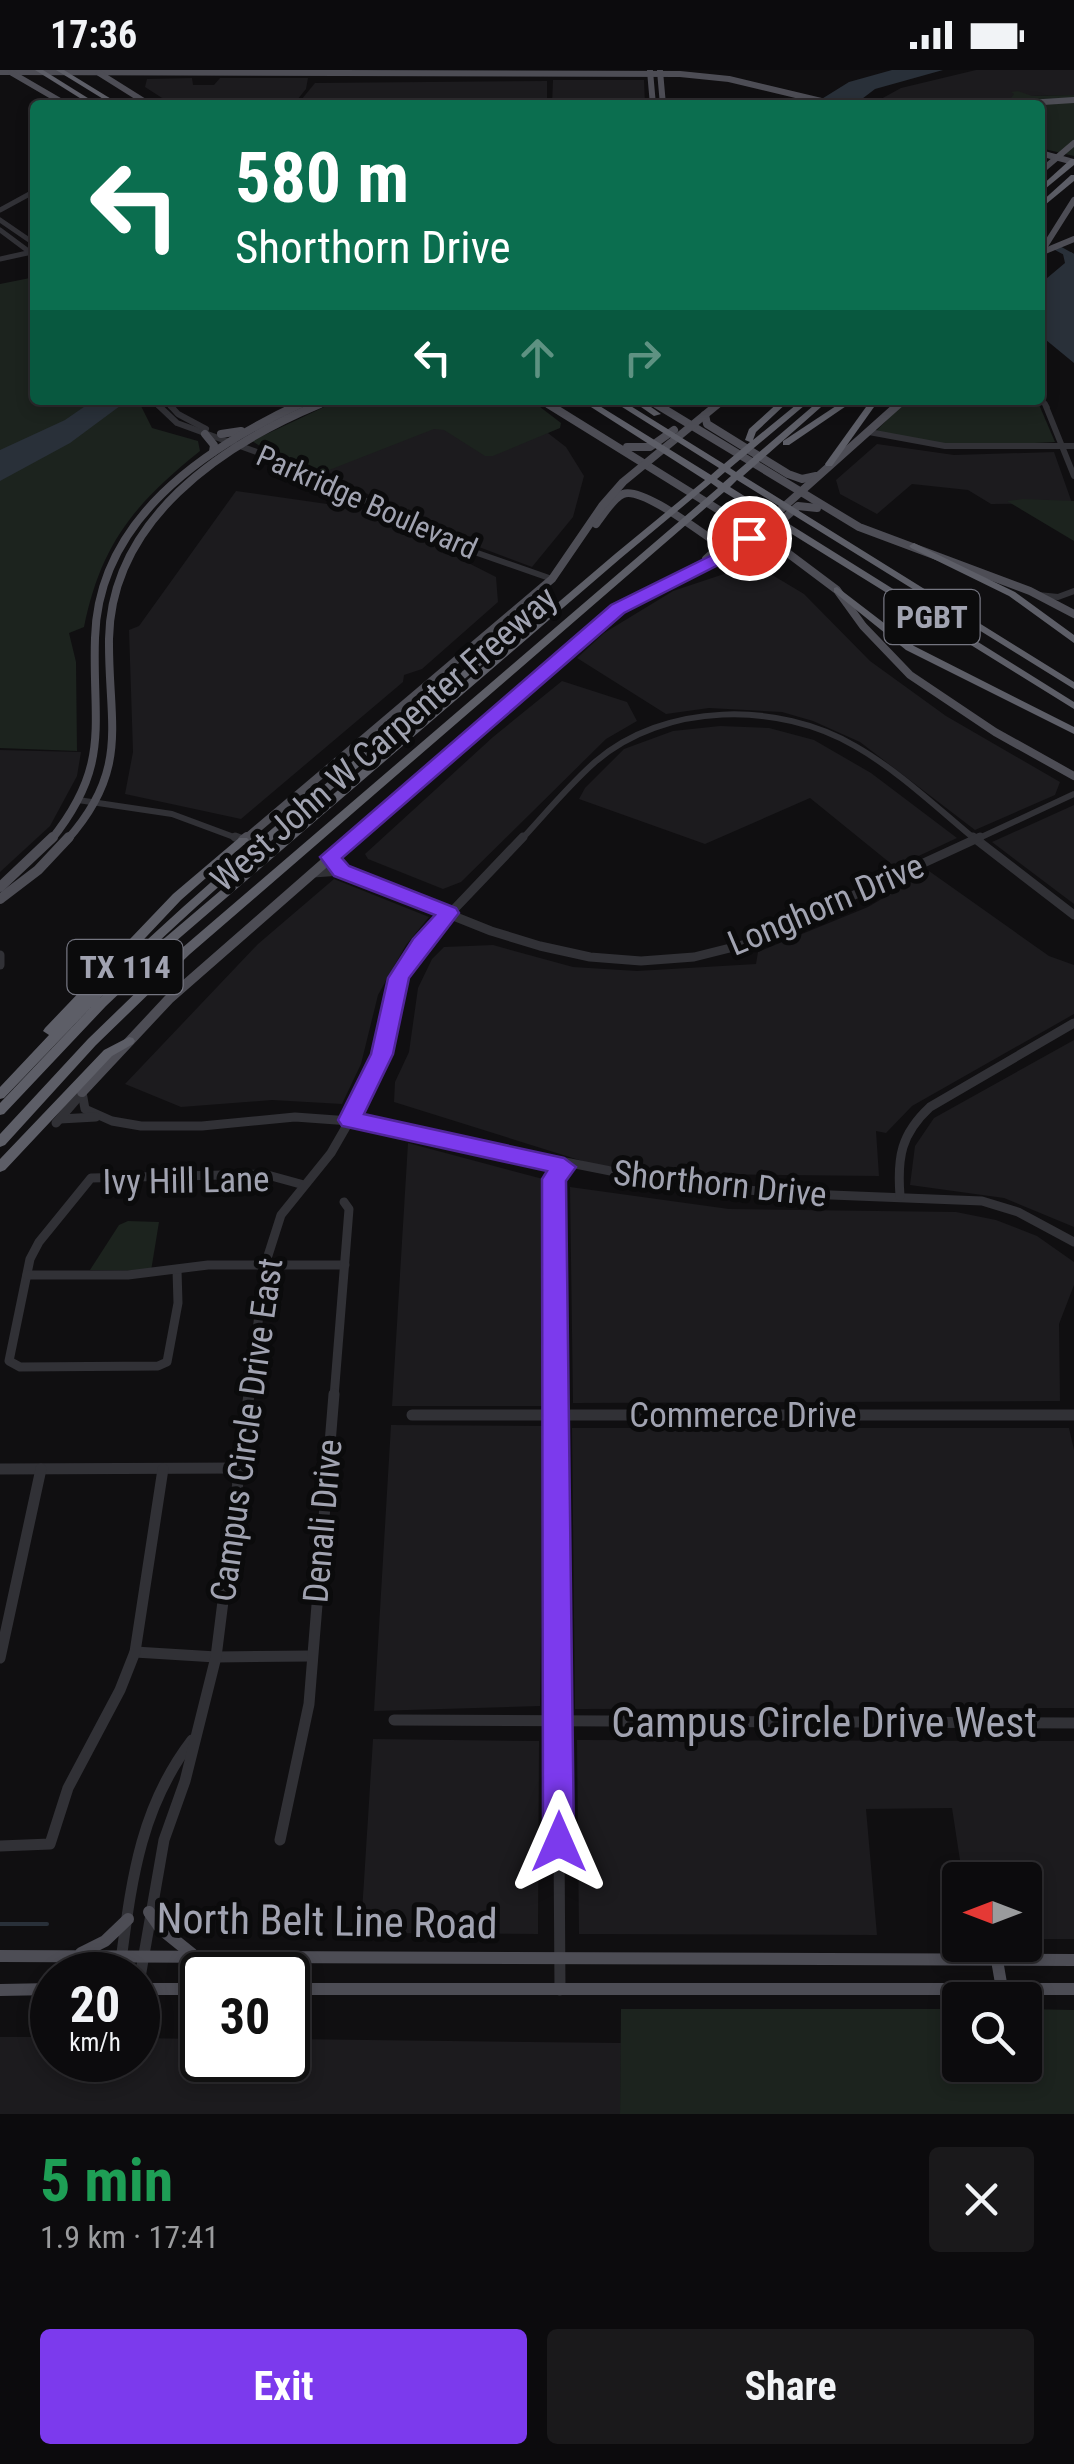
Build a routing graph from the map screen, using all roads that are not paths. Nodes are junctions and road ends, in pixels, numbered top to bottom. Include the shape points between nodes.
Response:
1 (59, 70) edge
2 (684, 70) edge
3 (5, 71) edge
4 (355, 71) edge
5 (27, 72) edge
6 (40, 72) edge
7 (90, 72) edge
8 (126, 72) edge
9 (510, 72) edge
10 (650, 72) edge
11 (660, 72) edge
12 (30, 83) junction
13 (114, 83) junction
14 (810, 96) junction
15 (59, 100) edge
16 (88, 100) edge
17 (110, 100) edge
18 (142, 100) edge
19 (653, 100) edge
20 (663, 100) edge
21 (822, 100) edge
22 (829, 100) edge
23 (1074, 100) edge
24 (1045, 102) edge
25 (1074, 143) edge
26 (1045, 152) edge
27 (1074, 159) edge
28 (1045, 168) edge
29 (1074, 177) edge
30 (1045, 188) edge
31 (1045, 192) edge
32 (30, 194) edge
33 (1074, 200) edge
34 (1045, 205) edge
35 (0, 210) edge
36 (0, 220) edge
37 (0, 230) edge
38 (1074, 239) edge
39 (1045, 246) edge
40 (30, 248) edge
41 (30, 249) edge
42 (1045, 252) edge
43 (30, 253) edge
44 (0, 261) edge
45 (1045, 404) edge
46 (157, 405) edge
47 (171, 405) edge
48 (300, 405) edge
49 (319, 405) edge
50 (549, 405) edge
51 (579, 405) edge
52 (592, 405) edge
53 (626, 405) edge
54 (641, 405) edge
55 (658, 405) edge
56 (718, 405) edge
57 (781, 405) edge
58 (790, 405) edge
59 (804, 405) edge
60 (804, 405) edge
61 (819, 405) edge
62 (843, 405) edge
63 (871, 405) edge
64 (899, 405) edge
65 (674, 414) junction
66 (705, 415) junction
67 (654, 417) junction
68 (691, 425) junction
69 (252, 428) junction
70 (634, 432) junction
71 (869, 432) junction
72 (205, 434) junction
73 (221, 434) junction
74 (749, 440) junction
75 (234, 442) junction
76 (616, 444) junction
77 (1062, 446) junction
78 (1074, 446) edge
79 (213, 452) junction
80 (644, 462) junction
81 (829, 464) junction
82 (816, 476) junction
83 (1074, 476) edge
84 (728, 481) junction
85 (799, 492) junction
86 (837, 515) junction
87 (590, 528) junction
88 (755, 533) junction
89 (914, 546) junction
90 (118, 551) junction
91 (132, 553) junction
92 (788, 553) junction
93 (722, 557) junction
94 (680, 575) junction
95 (552, 579) junction
96 (837, 590) junction
97 (1072, 593) edge
98 (1036, 594) junction
99 (594, 596) junction
100 (1072, 614) edge
101 (1074, 640) edge
102 (1074, 686) edge
103 (456, 694) junction
104 (1074, 706) edge
105 (1074, 731) edge
106 (1074, 776) edge
107 (334, 784) junction
108 (1074, 794) edge
109 (78, 800) junction
110 (94, 802) junction
111 (243, 840) junction
112 (976, 840) junction
113 (330, 857) junction
114 (342, 871) junction
115 (312, 873) junction
116 (0, 887) edge
117 (0, 899) edge
118 (449, 913) junction
119 (1074, 915) edge
120 (0, 955) edge
121 (0, 965) edge
122 (1074, 1023) edge
123 (129, 1040) junction
124 (12, 1081) junction
125 (82, 1092) junction
126 (0, 1095) edge
127 (0, 1111) edge
128 (99, 1117) junction
129 (350, 1120) junction
130 (58, 1121) joint
131 (0, 1142) edge
132 (0, 1167) edge
133 (564, 1167) junction
134 (304, 1186) junction
135 (900, 1196) junction
136 (344, 1202) dead end
137 (1074, 1242) edge
138 (265, 1265) junction
139 (345, 1265) junction
140 (177, 1270) junction
141 (28, 1274) junction
142 (412, 1415) dead end
143 (556, 1415) junction
144 (1074, 1416) edge
145 (241, 1468) junction
146 (0, 1469) edge
147 (163, 1469) junction
148 (41, 1470) junction
149 (134, 1652) junction
150 (312, 1656) junction
151 (216, 1657) junction
152 (0, 1658) edge
153 (394, 1720) dead end
154 (558, 1720) junction
155 (1074, 1722) edge
156 (194, 1738) junction
157 (280, 1840) dead end
158 (0, 1846) edge
159 (149, 1912) junction
160 (128, 1918) junction
161 (84, 1952) edge
162 (122, 1952) edge
163 (143, 1952) edge
164 (189, 1952) edge
165 (0, 1956) edge
166 (30, 1956) edge
167 (310, 1956) edge
168 (560, 1960) junction
169 (942, 1960) edge
170 (1042, 1960) edge
171 (1074, 1960) edge
172 (942, 1989) edge
173 (1042, 1989) edge
174 (1074, 1989) edge
175 (0, 1990) edge
176 (30, 1990) edge
177 (310, 1990) edge
178 (560, 1990) junction

1 - 17 highway
2 - 14 main road
3 - 5 main road
3 - 12 main road
4 - 8 main road
4 - 9 main road
5 - 7 main road
6 - 7 main road
6 - 12 main road
6 - 16 highway
7 - 8 main road
7 - 13 main road
8 - 13 main road via 112,76
9 - 10 main road
10 - 11 main road
10 - 19 main road
11 - 14 main road
11 - 20 main road
12 - 15 main road
13 - 18 main road
14 - 21 main road
14 - 22 main road
23 - 24 main road
25 - 28 main road
26 - 27 main road
27 - 30 highway
29 - 31 highway
29 - 34 highway
32 - 35 street
33 - 39 main road
36 - 40 street
37 - 41 street
38 - 42 main road
43 - 44 street
45 - 77 street
46 - 72 street, Parkridge Boulevard via 177,423
47 - 73 street, Parkridge Boulevard
48 - 69 main road
49 - 75 main road
50 - 76 main road
51 - 70 highway
52 - 70 highway, PGBT
53 - 67 highway, PGBT
54 - 67 highway
55 - 65 main road
56 - 66 main road, West John W Carpenter Freeway
57 - 74 highway
58 - 74 highway, West John W Carpenter Freeway / TX 114
59 - 99 highway
60 - 103 highway
61 - 84 highway, West John W Carpenter Freeway / TX 114
62 - 84 highway
63 - 81 highway
64 - 71 main road, West John W Carpenter Freeway
65 - 68 main road
65 - 76 main road via 677,428 650,447
66 - 68 main road, West John W Carpenter Freeway
66 - 82 main road via 716,430 788,474
67 - 102 highway, PGBT
68 - 80 main road, West John W Carpenter Freeway
68 - 85 main road
69 - 73 main road
69 - 75 main road
70 - 104 highway, PGBT
71 - 77 street via 940,447
71 - 81 main road, West John W Carpenter Freeway
72 - 75 street, Parkridge Boulevard
72 - 79 main road
73 - 75 street, Parkridge Boulevard
74 - 107 highway, West John W Carpenter Freeway / TX 114
75 - 79 main road
75 - 91 main road via 169,502
75 - 95 street, Parkridge Boulevard via 336,483 421,532
76 - 80 main road
77 - 78 street
77 - 83 street
79 - 90 main road via 167,488
80 - 87 main road, West John W Carpenter Freeway via 606,499
80 - 88 main road
81 - 82 main road, West John W Carpenter Freeway
82 - 85 main road, West John W Carpenter Freeway
84 - 99 highway, West John W Carpenter Freeway / TX 114
85 - 86 main road
85 - 88 main road, West John W Carpenter Freeway
86 - 89 main road
86 - 92 main road via 798,506 770,533
87 - 94 main road via 621,494 638,492 718,548
87 - 95 main road, West John W Carpenter Freeway
88 - 92 main road
88 - 93 main road, West John W Carpenter Freeway
89 - 98 main road
89 - 101 highway via 1012,594
90 - 91 main road
90 - 109 main road via 97,608 97,741
91 - 110 main road via 110,626 113,751
92 - 93 main road via 754,548
92 - 96 main road
93 - 94 main road, West John W Carpenter Freeway
94 - 113 main road, West John W Carpenter Freeway via 593,628
95 - 111 main road, West John W Carpenter Freeway
96 - 105 highway via 910,648
96 - 106 main road via 910,674
97 - 98 street
97 - 100 street
98 - 100 main road
99 - 131 highway, West John W Carpenter Freeway / TX 114 via 186,951
103 - 107 highway
103 - 127 highway via 157,951
107 - 124 highway, West John W Carpenter Freeway / TX 114 via 124,968
108 - 112 street, Longhorn Drive
109 - 110 street
109 - 116 main road via 45,846
110 - 111 street via 172,814
110 - 117 main road via 56,850
111 - 124 highway via 88,986
112 - 118 street, Longhorn Drive via 750,943 704,955 590,960 517,942
112 - 118 street, Campus Circle Drive East via 873,759 830,734 759,716 692,718 622,740
112 - 119 street, Campus Circle Drive East
113 - 114 street, Longhorn Drive
113 - 115 main road, West John W Carpenter Freeway
114 - 115 street, Longhorn Drive
114 - 118 street, Longhorn Drive
115 - 123 main road, West John W Carpenter Freeway
118 - 129 street, Campus Circle Drive East via 399,978 382,1054
120 - 121 street
122 - 135 street via 912,1123 898,1150
123 - 125 main road, West John W Carpenter Freeway
123 - 132 highway via 108,1053
124 - 126 highway, West John W Carpenter Freeway / TX 114
125 - 128 street via 81,1105
125 - 130 street, West John W Carpenter Freeway
128 - 129 street, Shorthorn Drive via 155,1126 288,1116
128 - 130 street, Shorthorn Drive
129 - 133 street, Shorthorn Drive
129 - 134 street, Campus Circle Drive East
133 - 135 street, Shorthorn Drive via 715,1188
133 - 143 street via 554,1179
134 - 138 street, Campus Circle Drive East via 282,1216
134 - 141 street, Ivy Hill Lane via 264,1174 91,1178 39,1242
135 - 137 street, Shorthorn Drive via 1002,1205
136 - 139 street, Denali Drive
138 - 139 street
138 - 140 street
138 - 145 street, Campus Circle Drive East
139 - 150 street, Denali Drive
140 - 141 street
140 - 141 street, Ivy Hill Lane via 167,1362 158,1366 9,1361
142 - 143 street, Commerce Drive
143 - 144 street, Commerce Drive
143 - 154 street
145 - 147 street
145 - 151 street, Campus Circle Drive East
146 - 148 street
147 - 148 street
147 - 149 street
148 - 152 street
149 - 151 street
149 - 158 street via 68,1788 50,1844
150 - 151 street
150 - 157 street, Denali Drive via 304,1734
151 - 156 street, Campus Circle Drive East
153 - 154 street, Campus Circle Drive West
154 - 155 street, Campus Circle Drive West
154 - 168 street
156 - 159 street, Campus Circle Drive East
156 - 160 street, Campus Circle Drive East via 163,1780
159 - 163 street, Campus Circle Drive East
159 - 164 main road
160 - 161 main road
160 - 162 street, Campus Circle Drive East
165 - 166 main road, North Belt Line Road
167 - 168 main road, North Belt Line Road
168 - 169 main road, North Belt Line Road
168 - 178 street
170 - 171 main road, North Belt Line Road
172 - 178 main road, North Belt Line Road
173 - 174 main road, North Belt Line Road
175 - 176 main road
177 - 178 main road, North Belt Line Road

